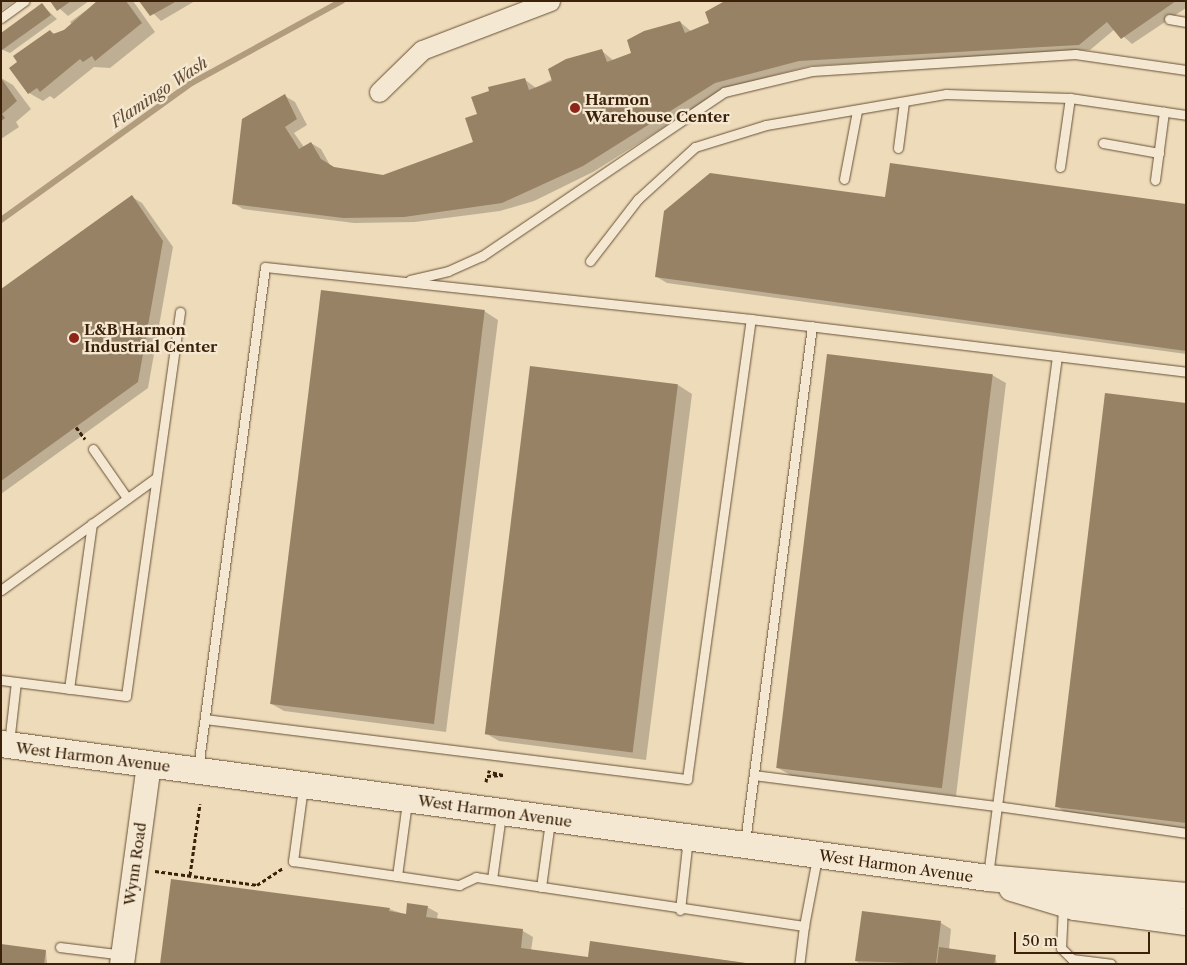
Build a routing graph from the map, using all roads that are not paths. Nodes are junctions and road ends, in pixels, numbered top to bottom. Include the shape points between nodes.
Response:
1 (24, 1) edge
2 (550, 1) edge
3 (1, 18) edge
4 (1169, 19) dead end
5 (1186, 22) edge
6 (1186, 70) edge
7 (379, 92) dead end
8 (1070, 98) junction
9 (904, 102) junction
10 (857, 111) junction
11 (1164, 112) junction
12 (1186, 115) edge
13 (1103, 143) dead end
14 (898, 148) dead end
15 (1159, 153) junction
16 (1060, 167) dead end
17 (844, 179) dead end
18 (1155, 180) dead end
19 (590, 261) dead end
20 (403, 282) junction
21 (180, 312) dead end
22 (751, 319) junction
23 (812, 326) junction
24 (1057, 356) junction
25 (1186, 372) edge
26 (94, 449) dead end
27 (156, 478) junction
28 (128, 498) junction
29 (92, 524) junction
30 (3, 586) edge
31 (1, 680) edge
32 (16, 682) junction
33 (69, 688) junction
34 (205, 719) junction
35 (5, 745) edge
36 (149, 764) junction
37 (198, 770) junction
38 (754, 775) junction
39 (304, 785) junction
40 (408, 799) junction
41 (997, 806) junction
42 (502, 812) junction
43 (550, 818) junction
44 (1186, 833) edge
45 (688, 838) junction
46 (745, 845) junction
47 (817, 855) junction
48 (397, 876) junction
49 (988, 878) junction
50 (492, 879) junction
51 (541, 887) junction
52 (1064, 894) junction
53 (1186, 896) edge
54 (680, 910) junction
55 (1186, 922) edge
56 (804, 926) junction
57 (60, 946) dead end
58 (122, 959) edge
59 (799, 964) edge
60 (1111, 964) edge

1 - 3 lane
2 - 7 street via 422,50
4 - 5 lane
6 - 20 lane via 1075,54 812,71 724,92 482,256 448,271
8 - 9 lane via 946,94
8 - 11 lane
8 - 16 lane
9 - 10 lane
9 - 14 lane
10 - 17 lane
10 - 19 lane via 766,125 695,147 638,198
11 - 12 lane
11 - 15 lane
13 - 15 lane
15 - 18 lane
20 - 22 lane
20 - 34 lane via 265,267
21 - 27 lane
22 - 23 lane
22 - 34 lane via 687,779
23 - 24 lane
23 - 38 lane
24 - 25 lane
24 - 41 lane
26 - 28 lane
27 - 28 lane
27 - 33 lane via 126,696
28 - 29 lane
29 - 30 lane
29 - 33 lane
31 - 32 lane
32 - 33 lane
32 - 35 lane
34 - 37 lane
35 - 36 main road, West Harmon Avenue
36 - 37 main road, West Harmon Avenue
36 - 58 street, Wynn Road
37 - 39 main road, West Harmon Avenue
38 - 41 lane
38 - 46 lane
39 - 40 main road, West Harmon Avenue
39 - 48 lane via 293,862
40 - 42 main road, West Harmon Avenue
40 - 48 lane
41 - 44 lane
41 - 49 lane
42 - 43 main road, West Harmon Avenue
42 - 50 lane
43 - 45 main road, West Harmon Avenue
43 - 51 lane
45 - 46 main road, West Harmon Avenue
45 - 54 lane
46 - 47 main road, West Harmon Avenue
47 - 49 main road, West Harmon Avenue
47 - 56 lane
48 - 50 lane via 459,885 476,877
49 - 52 main road, West Harmon Avenue
50 - 51 lane
51 - 54 lane
52 - 53 main road, West Harmon Avenue
52 - 55 main road, West Harmon Avenue
52 - 60 lane via 1061,948 1072,959
54 - 56 lane
56 - 59 lane
57 - 58 lane

